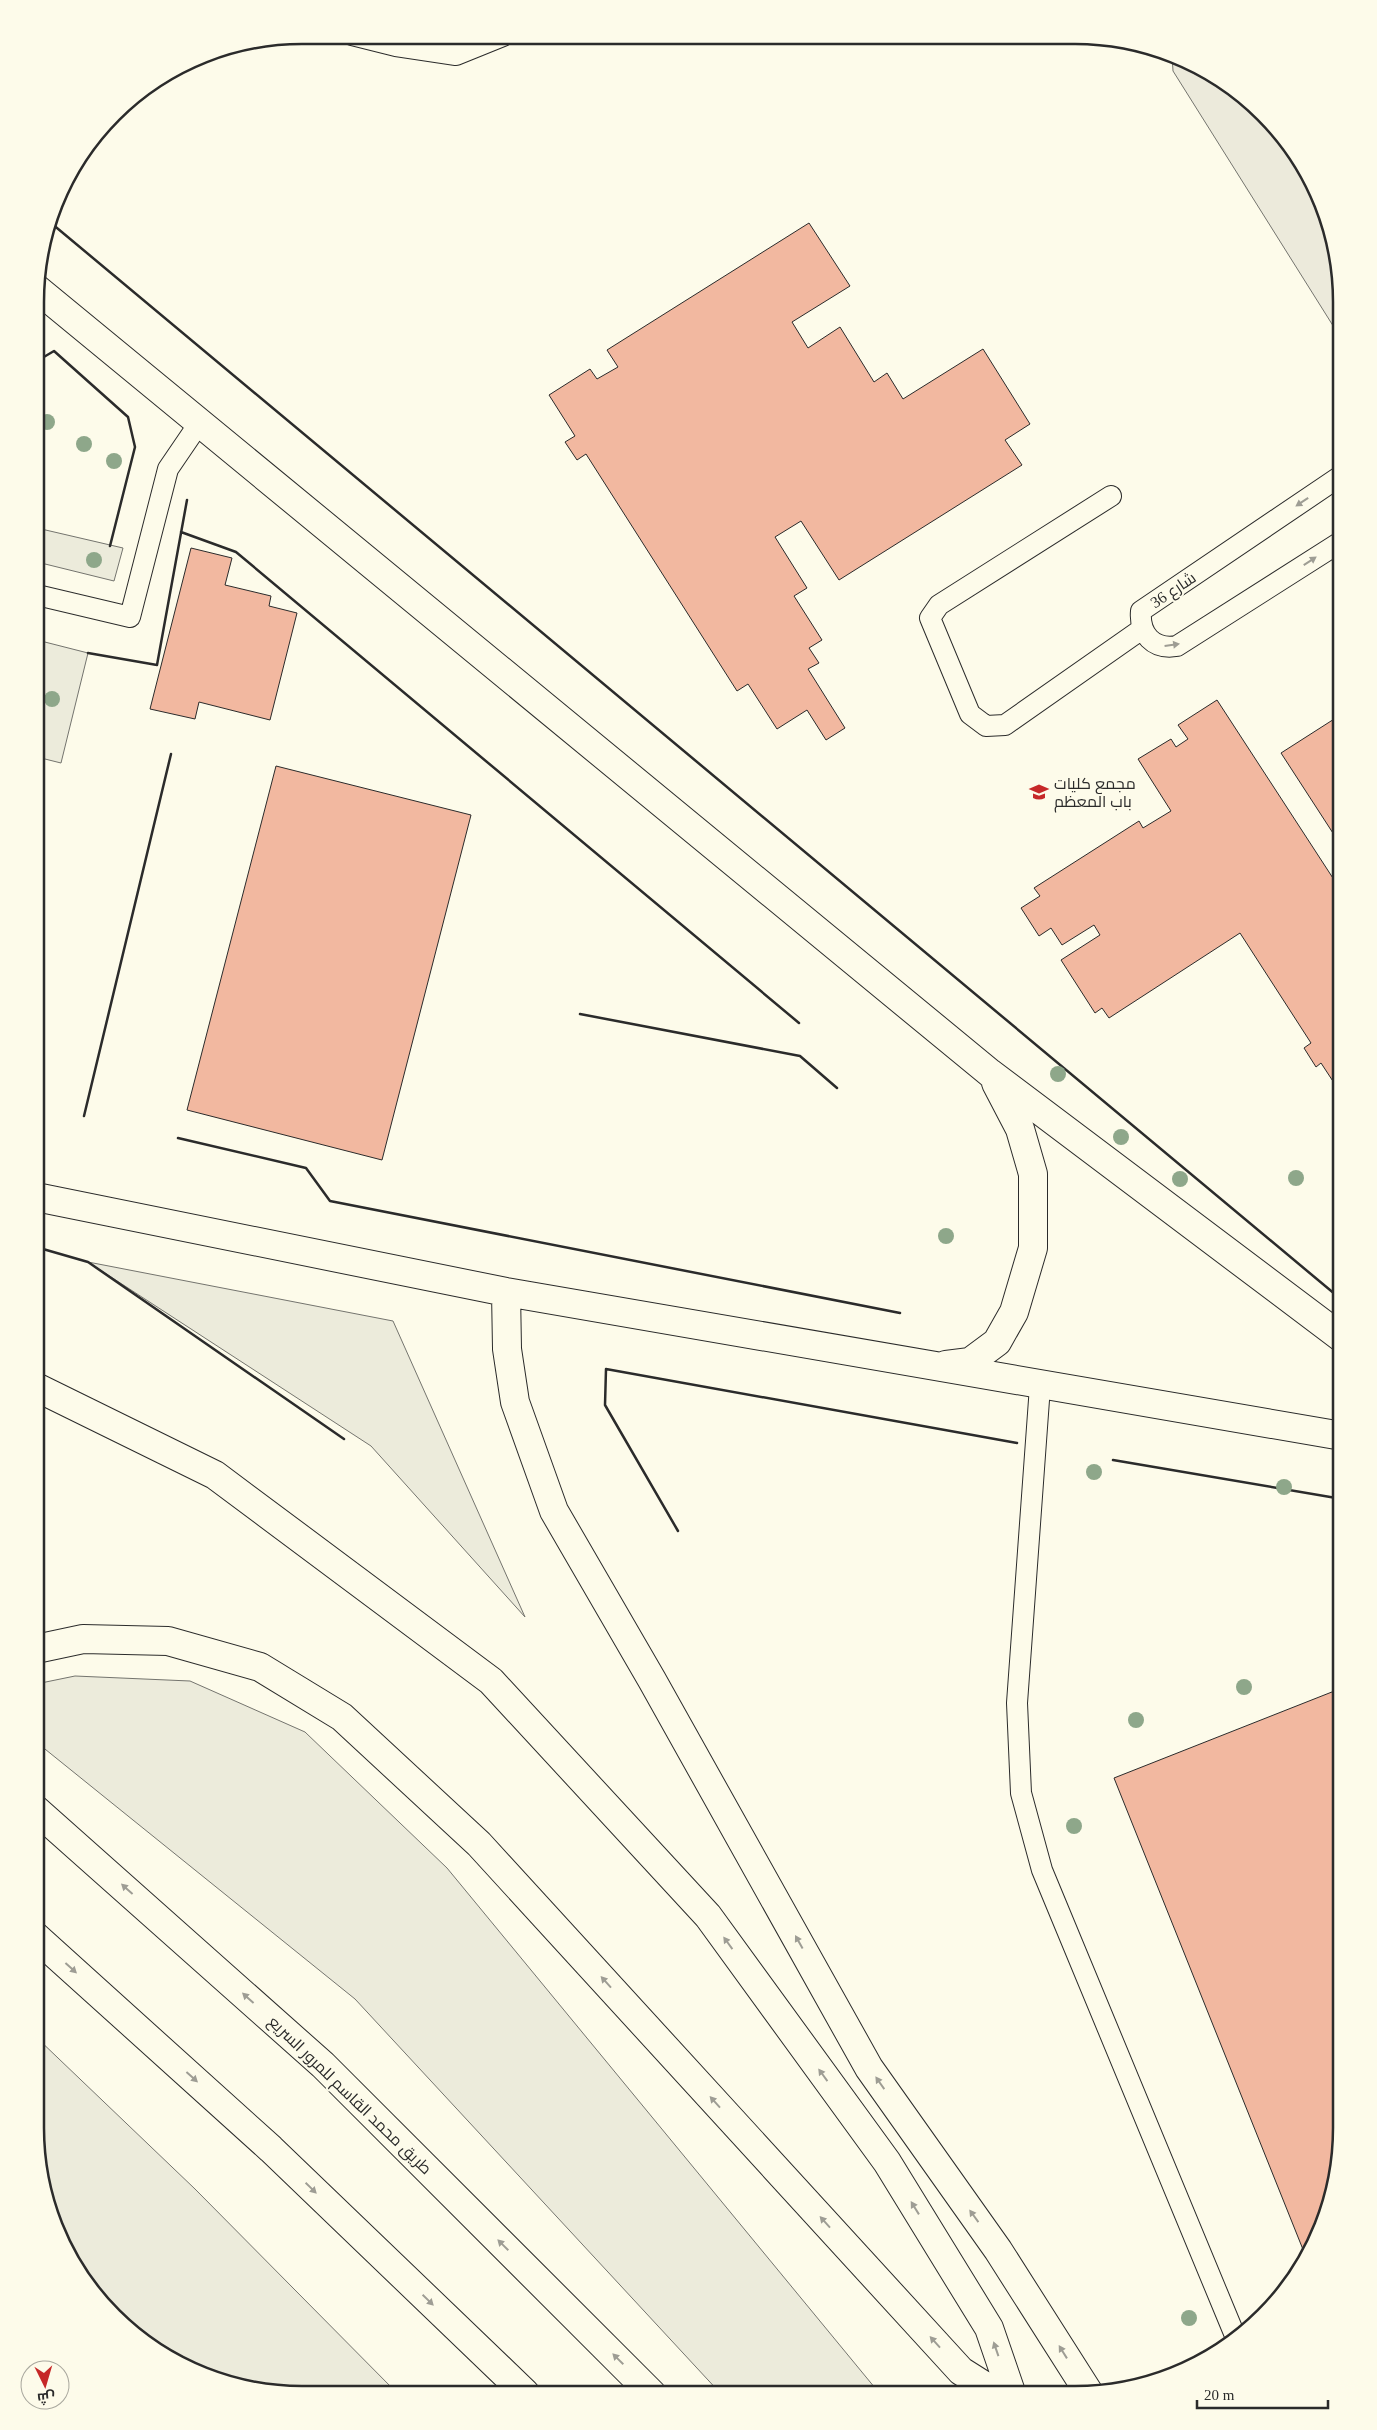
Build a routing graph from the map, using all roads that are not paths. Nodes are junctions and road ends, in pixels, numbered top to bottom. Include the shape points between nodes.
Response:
1 (388, 44) edge
2 (483, 44) edge
3 (44, 294) edge
4 (200, 422) junction
5 (1333, 481) edge
6 (1111, 496) dead end
7 (1333, 547) edge
8 (44, 597) edge
9 (1142, 628) junction
10 (990, 1073) junction
11 (44, 1199) edge
12 (506, 1292) junction
13 (1333, 1331) edge
14 (936, 1367) junction
15 (1040, 1386) junction
16 (44, 1391) edge
17 (1333, 1435) edge
18 (44, 1647) edge
19 (44, 1817) edge
20 (44, 1944) edge
21 (1233, 2332) edge
22 (518, 2386) edge
23 (644, 2386) edge
24 (985, 2386) edge
25 (1009, 2386) edge
26 (1085, 2386) edge

1 - 2 lane via 456,55
3 - 4 main road
4 - 8 lane via 168,469 130,617
4 - 10 main road
5 -> 9 lane, شارع 36 via 1141,611
6 - 9 lane via 938,604 930,618 970,714 986,726 1005,725
9 -> 7 lane, شارع 36 via 1152,642 1177,646
10 - 13 main road
10 - 14 main road via 1020,1129 1033,1174 1033,1248 1014,1312 997,1342 970,1362
11 - 12 main road
12 - 14 main road
26 -> 12 main road via 998,2250 869,2068 554,1511 514,1402 507,1349
14 - 15 main road
15 - 17 main road
15 - 21 lane via 1017,1703 1021,1793 1042,1870
25 -> 16 main road via 989,2328 887,2162 708,1916 491,1680 215,1475
24 -> 18 main road via 961,2371 479,1844 342,1717 260,1667 168,1641 83,1638
23 -> 19 main road, طريق محمد القاسم للمرور السريع via 323,2065
20 -> 22 main road via 271,2149

